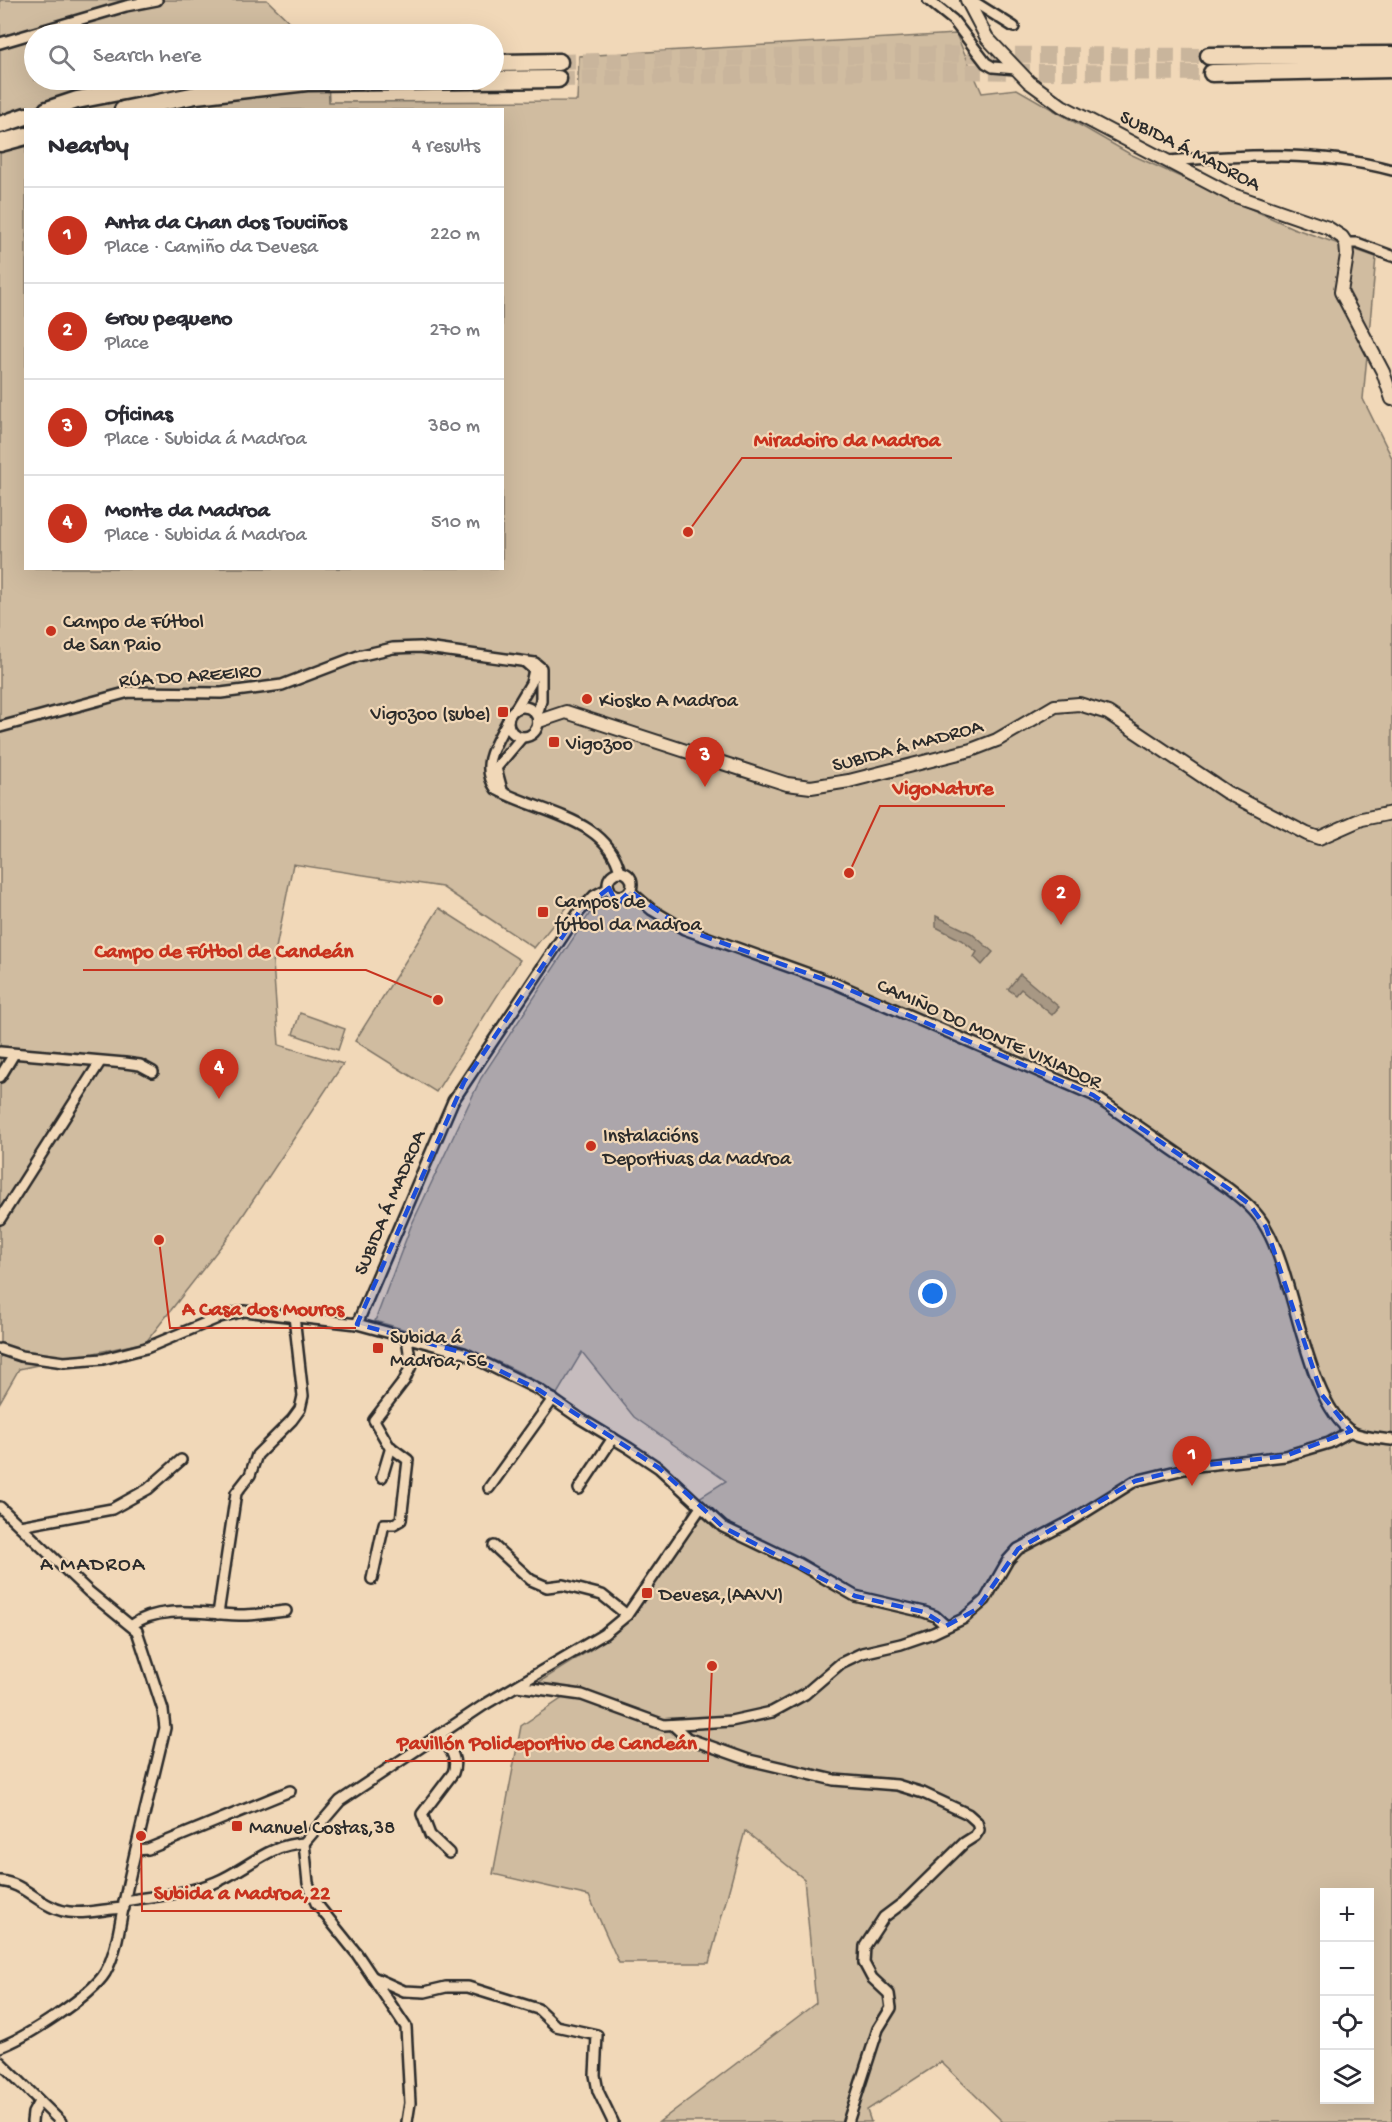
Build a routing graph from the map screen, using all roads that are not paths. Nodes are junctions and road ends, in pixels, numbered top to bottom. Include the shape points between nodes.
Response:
1 (157, 0) edge
2 (928, 0) edge
3 (969, 0) edge
4 (66, 24) edge
5 (1014, 27) dead end
6 (24, 37) edge
7 (0, 44) edge
8 (1392, 55) edge
9 (504, 64) edge
10 (1016, 69) junction
11 (1392, 69) edge
12 (504, 73) edge
13 (129, 90) edge
14 (233, 90) edge
15 (53, 108) edge
16 (132, 108) edge
17 (24, 118) edge
18 (0, 125) edge
19 (24, 137) edge
20 (0, 143) edge
21 (1168, 161) junction
22 (1392, 170) edge
23 (1346, 243) junction
24 (1392, 256) edge
25 (1392, 399) edge
26 (523, 660) junction
27 (516, 708) junction
28 (538, 718) junction
29 (508, 720) junction
30 (0, 727) edge
31 (522, 737) junction
32 (505, 794) junction
33 (1392, 813) edge
34 (620, 872) junction
35 (609, 888) junction
36 (630, 891) junction
37 (0, 1052) edge
38 (14, 1054) junction
39 (100, 1062) junction
40 (153, 1072) dead end
41 (0, 1077) edge
42 (0, 1220) edge
43 (294, 1316) junction
44 (357, 1324) junction
45 (407, 1338) junction
46 (0, 1349) edge
47 (553, 1400) junction
48 (1351, 1431) junction
49 (613, 1438) junction
50 (1392, 1440) edge
51 (391, 1448) junction
52 (181, 1460) dead end
53 (382, 1477) dead end
54 (489, 1488) dead end
55 (579, 1489) dead end
56 (0, 1507) edge
57 (701, 1507) junction
58 (20, 1526) junction
59 (494, 1546) dead end
60 (372, 1579) dead end
61 (286, 1611) dead end
62 (219, 1614) junction
63 (627, 1615) junction
64 (132, 1625) junction
65 (945, 1626) junction
66 (517, 1686) junction
67 (673, 1725) junction
68 (440, 1735) junction
69 (290, 1791) dead end
70 (304, 1843) junction
71 (136, 1850) junction
72 (449, 1853) dead end
73 (0, 1881) edge
74 (124, 1905) junction
75 (373, 1977) junction
76 (0, 2047) edge
77 (0, 2062) edge
78 (39, 2102) junction
79 (32, 2122) edge
80 (61, 2122) edge
81 (407, 2122) edge
82 (613, 2122) edge
83 (848, 2122) edge

1 - 4 street
2 - 10 street via 953,20 986,63 993,68
3 - 5 street, SUBIDA Á MADROA
3 - 10 street, SUBIDA Á MADROA via 987,38
6 - 7 street
8 - 11 highway via 1210,64
9 - 12 highway via 559,70
10 - 21 street, SUBIDA Á MADROA via 1062,106
13 - 15 highway
14 - 16 highway
17 - 18 highway
19 - 20 highway
21 - 22 street via 1304,154
21 - 23 street, SUBIDA Á MADROA via 1250,203 1328,228
23 - 24 street
23 - 25 street via 1341,292 1383,372
26 - 27 street via 534,670
26 - 28 street via 541,668
26 - 30 street, RÚA DO AREEIRO via 420,647 393,648 358,656 282,685 221,693 129,692
27 - 28 street via 530,708
27 - 29 street
28 - 31 street via 536,731
28 - 33 street, SUBIDA Á MADROA via 566,712 787,784 811,787 849,782 971,750 997,740 1055,706 1079,704 1108,713 1226,792 1307,834 1319,838 1362,819
29 - 31 street via 512,732
29 - 32 street via 488,768 491,782
31 - 32 street via 496,768
32 - 34 street via 595,834 617,859
34 - 35 street, SUBIDA Á MADROA via 610,879
34 - 36 street via 631,879
35 - 36 street via 618,896
35 - 44 street, SUBIDA Á MADROA via 594,896 579,912 453,1101
36 - 48 street, CAMIÑO DO MONTE VIXIADOR via 684,929 834,984 1093,1095 1249,1204 1266,1227 1280,1259 1322,1395
37 - 38 street
38 - 39 street
38 - 41 street
39 - 40 street via 140,1065
39 - 42 street
43 - 44 street
43 - 46 street via 244,1311 147,1348 103,1359 64,1362
43 - 62 street via 303,1396 300,1408 257,1455 250,1475 236,1493
44 - 45 street
45 - 47 street via 464,1353
45 - 51 street via 411,1366 374,1420
47 - 49 street
47 - 54 street
48 - 50 street
48 - 65 street via 1329,1443 1285,1456 1197,1466 1135,1481 1018,1549 977,1609
49 - 55 street
49 - 57 street via 659,1468
51 - 53 street
51 - 60 street via 408,1460 409,1471 400,1520 384,1524
52 - 58 street via 148,1489 112,1509
56 - 58 street
57 - 63 street
57 - 65 street via 723,1527 855,1596 924,1612
58 - 64 street via 88,1591
59 - 63 street via 531,1580 547,1587 563,1585 602,1595
61 - 62 street
62 - 64 street via 164,1613 139,1619
63 - 66 street via 604,1634
64 - 71 street via 138,1631 165,1728
65 - 67 street via 841,1663 805,1694 772,1712 731,1721
66 - 67 street via 582,1695 657,1723
66 - 68 street
67 - 83 street via 687,1738 749,1760 834,1780 897,1785 923,1793 977,1822 979,1830 975,1836 884,1917 865,1946 864,1963 872,1978 889,1994 891,2008 878,2029
68 - 70 street via 340,1801
68 - 72 street via 456,1764 422,1814 430,1835
69 - 71 street via 148,1849
70 - 74 street via 276,1847 230,1875 201,1887
70 - 75 street via 313,1897
71 - 74 street
73 - 74 street via 19,1886 51,1907 69,1912 94,1913
74 - 76 street via 111,1957 99,1980 41,2025
75 - 81 street via 406,2027 410,2103
75 - 82 street via 404,1991 468,1987 538,2009 556,2026 597,2035 598,2091
77 - 78 street
78 - 79 street
78 - 80 street

